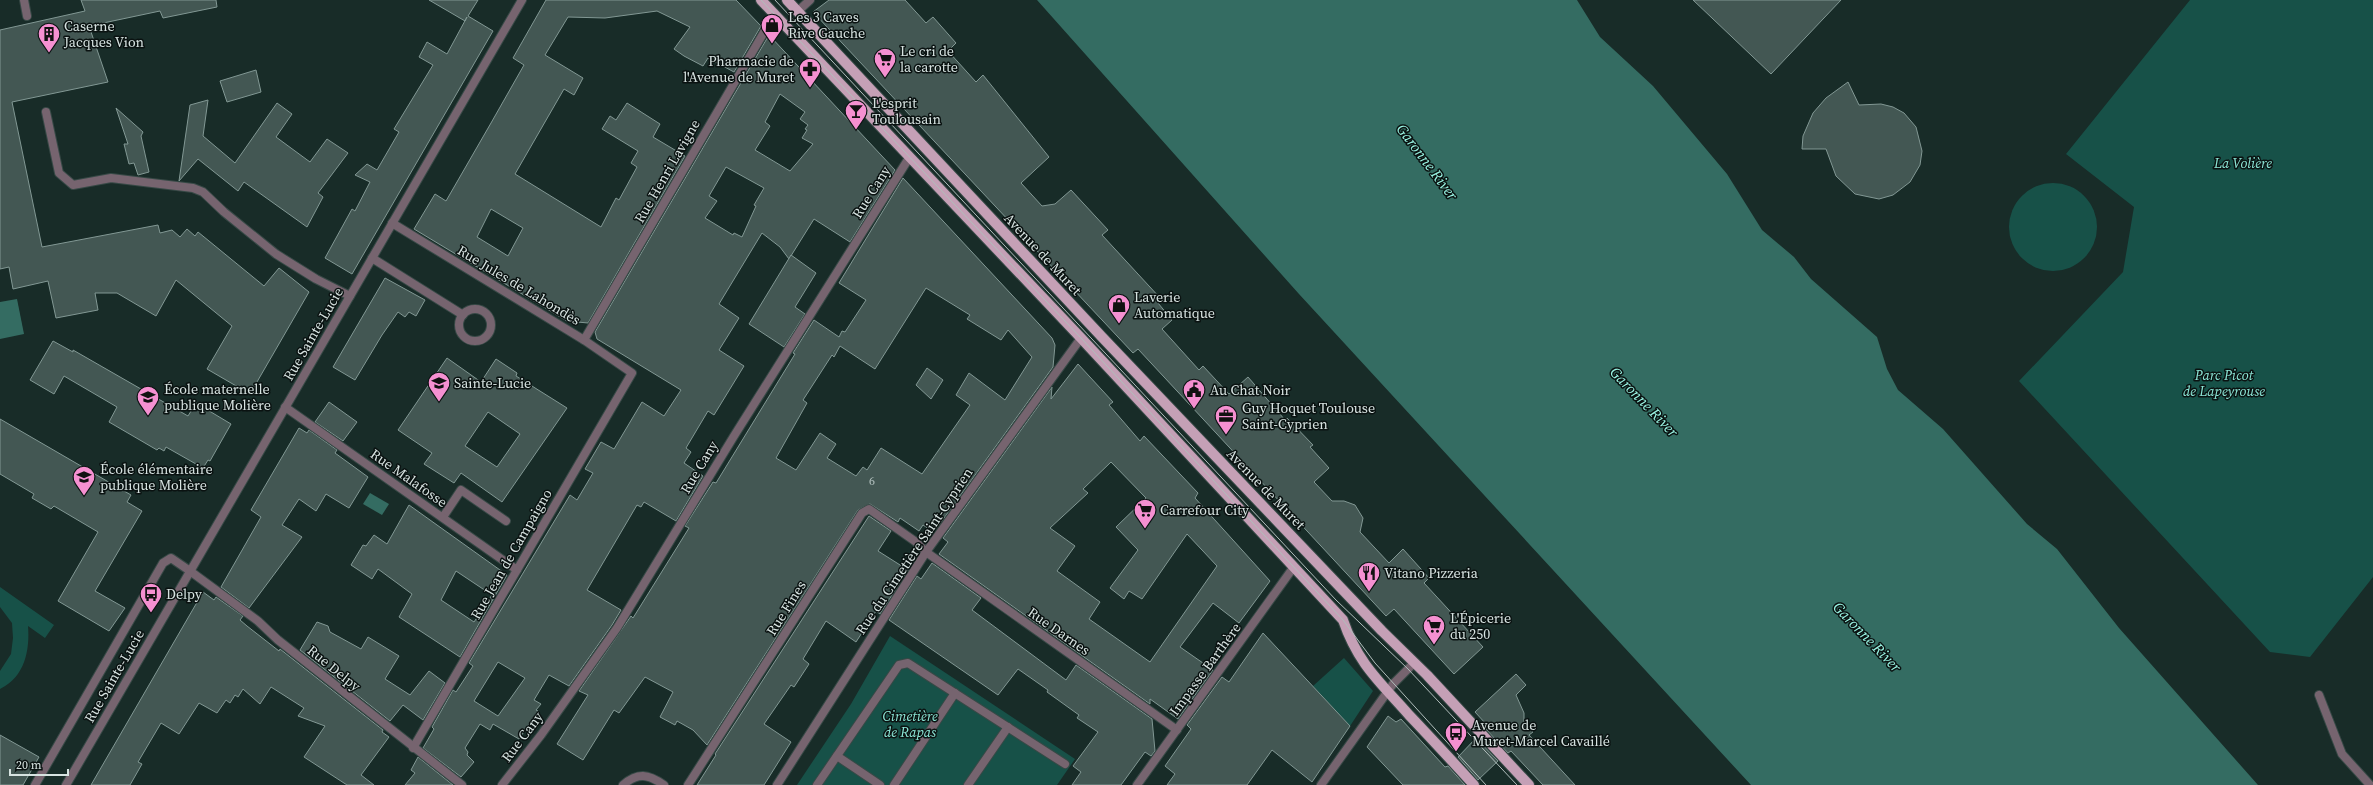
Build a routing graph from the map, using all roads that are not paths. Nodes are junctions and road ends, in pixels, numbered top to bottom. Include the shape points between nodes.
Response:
1 (24, 0) edge
2 (522, 0) edge
3 (760, 0) edge
4 (787, 0) edge
5 (810, 0) edge
6 (798, 11) junction
7 (774, 15) junction
8 (27, 16) dead end
9 (46, 112) dead end
10 (909, 158) junction
11 (392, 223) junction
12 (372, 258) junction
13 (350, 296) junction
14 (463, 315) junction
15 (1081, 338) junction
16 (584, 340) junction
17 (632, 372) joint
18 (285, 408) junction
19 (443, 517) junction
20 (506, 521) dead end
21 (926, 552) junction
22 (1293, 568) junction
23 (517, 570) junction
24 (190, 571) junction
25 (1414, 663) junction
26 (1387, 693) junction
27 (955, 694) junction
28 (2319, 695) dead end
29 (1008, 727) junction
30 (1176, 730) junction
31 (413, 748) junction
32 (837, 756) junction
33 (1065, 764) dead end
34 (36, 785) edge
35 (66, 785) edge
36 (462, 785) edge
37 (502, 785) edge
38 (622, 785) edge
39 (664, 785) edge
40 (688, 785) edge
41 (777, 785) edge
42 (817, 785) edge
43 (880, 785) edge
44 (894, 785) edge
45 (968, 785) edge
46 (1137, 785) edge
47 (1321, 785) edge
48 (1474, 785) edge
49 (1529, 785) edge
50 (2370, 785) edge

1 - 8 street
2 - 11 street, Rue Sainte-Lucie
3 - 7 main road
4 - 6 main road, Avenue de Muret
5 - 6 street
6 - 25 main road, Avenue de Muret via 1102,338
7 - 10 main road
7 - 16 street, Rue Henri Lavigne
9 - 13 street via 59,173 73,184 111,178 175,185 203,192 276,254
10 - 15 main road
10 - 37 street, Rue Cany via 617,628
11 - 12 street, Rue Sainte-Lucie
11 - 16 street, Rue Jules de Lahondès
12 - 13 street, Rue Sainte-Lucie
12 - 14 street
13 - 18 street, Rue Sainte-Lucie
14 - 14 street via 459,327 464,336 473,341 487,336 491,321 485,312 474,309
15 - 21 street, Rue du Cimetière Saint-Cyprien
15 - 22 main road
16 - 17 street, Rue Jules de Lahondès
17 - 23 street, Rue Jean de Campaigno
18 - 19 street, Rue Malafosse
18 - 24 street, Rue Sainte-Lucie
19 - 20 street via 461,490
19 - 23 street, Rue Malafosse
21 - 30 street, Rue Darnes
21 - 40 street, Rue Fines via 870,509 862,513
21 - 41 street, Rue du Cimetière Saint-Cyprien
22 - 26 main road via 1343,620 1350,641 1359,656
22 - 30 street, Impasse Barthère
23 - 31 street, Rue Jean de Campaigno
24 - 31 street, Rue Delpy via 258,621 278,640
24 - 34 street, Rue Delpy via 171,558 163,563
24 - 35 street, Rue Sainte-Lucie
25 - 26 street
25 - 49 main road, Avenue de Muret
26 - 47 street
26 - 48 main road
27 - 29 street
27 - 32 street via 908,663 899,665
27 - 44 street
28 - 50 street via 2342,754
29 - 33 street
29 - 45 street
30 - 46 street, Impasse Barthère
31 - 36 street, Rue Delpy
32 - 42 street
32 - 43 street
38 - 39 street via 630,778 642,774 653,777

